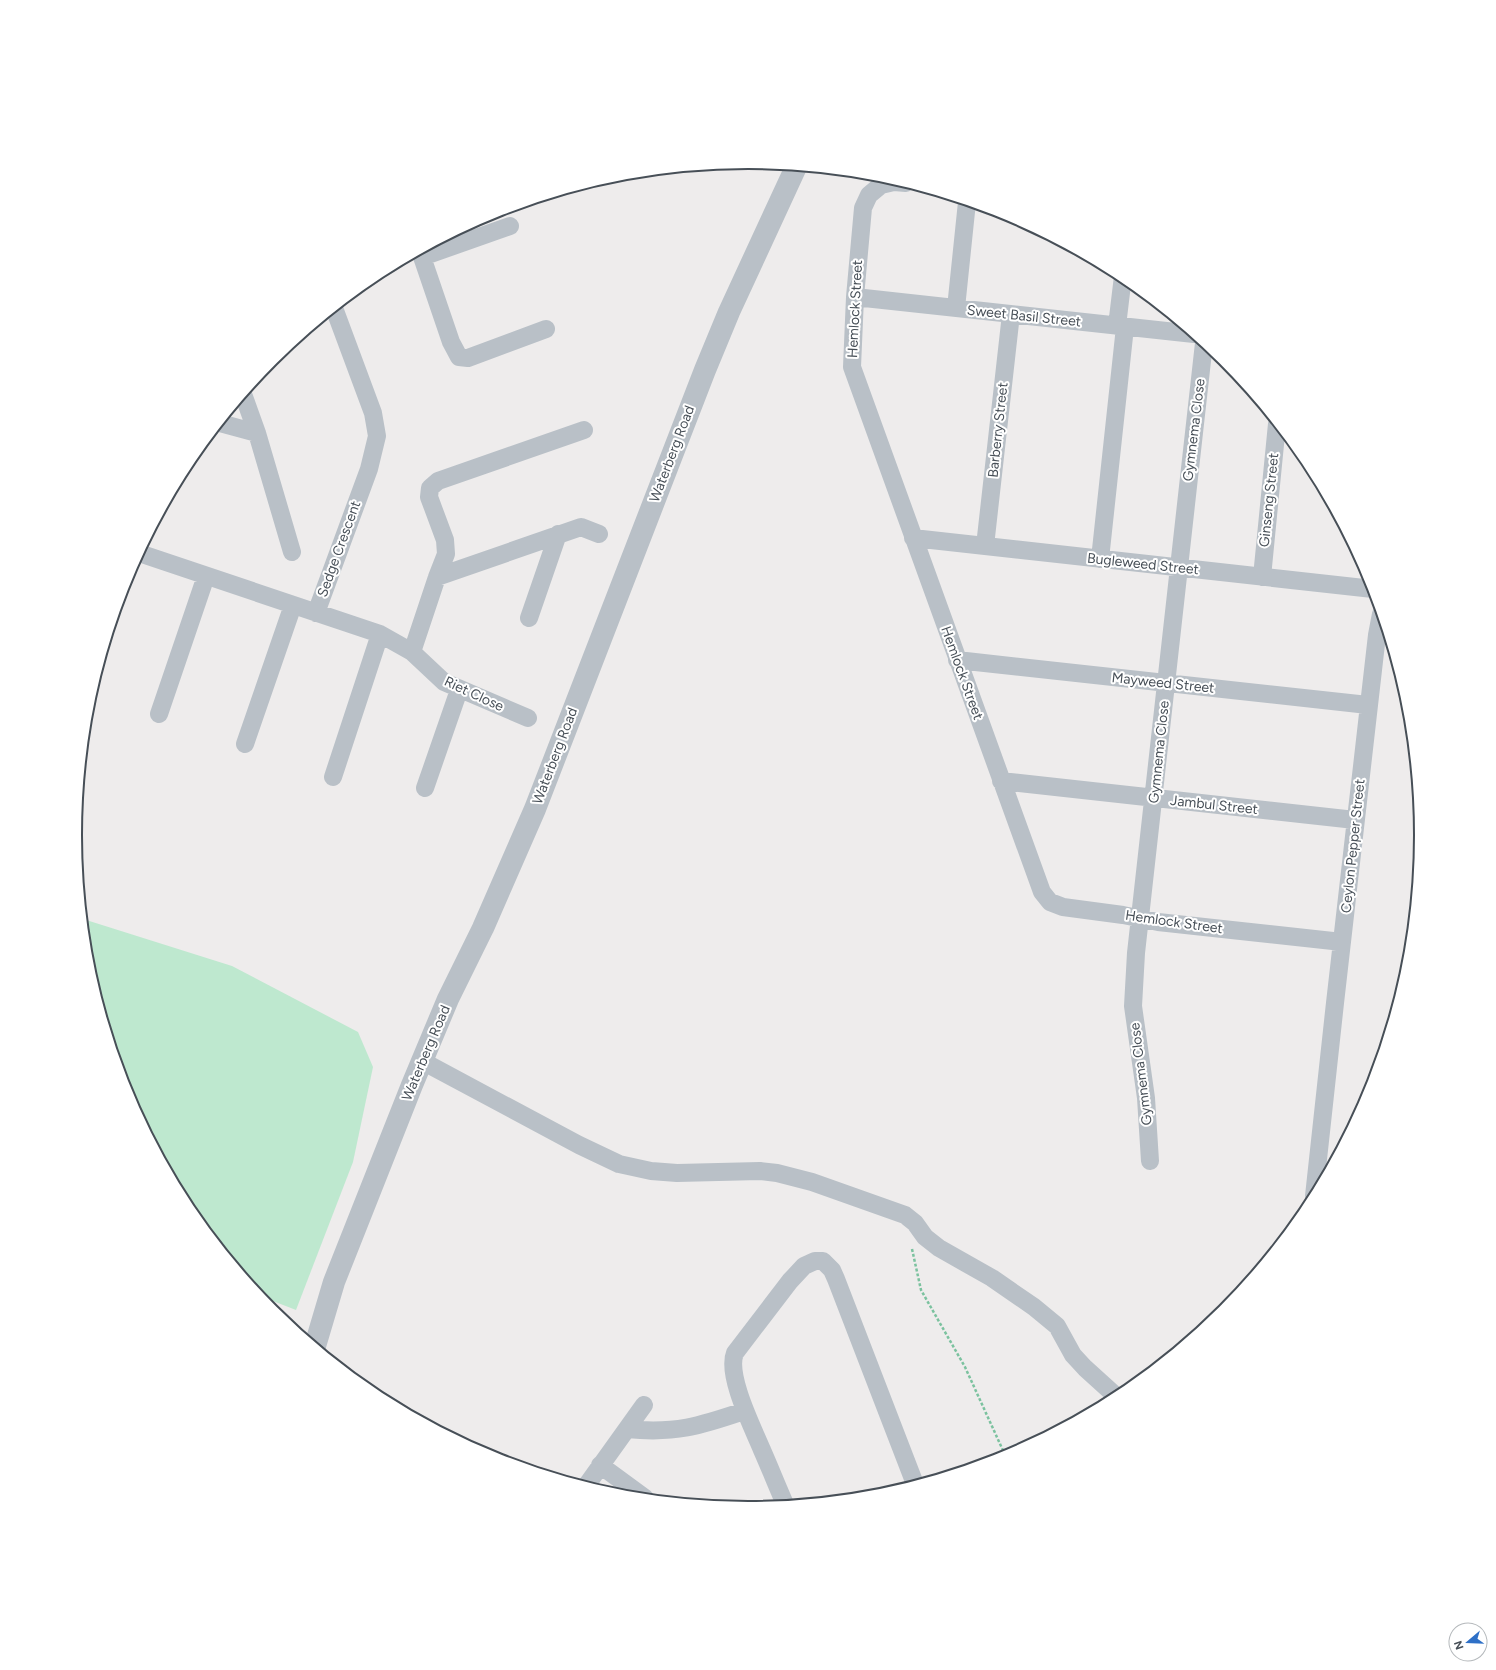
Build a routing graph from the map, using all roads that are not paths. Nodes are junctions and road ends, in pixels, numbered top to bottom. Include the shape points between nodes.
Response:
1 (794, 170) edge
2 (886, 184) edge
3 (967, 206) edge
4 (510, 226) dead end
5 (425, 253) edge
6 (421, 254) edge
7 (1123, 284) edge
8 (855, 297) junction
9 (956, 308) junction
10 (336, 313) edge
11 (1011, 314) junction
12 (1121, 327) junction
13 (546, 329) dead end
14 (1186, 333) edge
15 (1203, 349) edge
16 (245, 399) edge
17 (225, 424) edge
18 (584, 430) dead end
19 (1276, 430) edge
20 (257, 433) junction
21 (558, 534) junction
22 (599, 534) dead end
23 (913, 538) junction
24 (985, 546) junction
25 (292, 552) dead end
26 (144, 555) edge
27 (1100, 559) junction
28 (1179, 567) junction
29 (206, 576) junction
30 (1262, 577) junction
31 (437, 578) junction
32 (1366, 588) edge
33 (293, 605) junction
34 (316, 613) junction
35 (529, 618) dead end
36 (1380, 623) edge
37 (380, 634) junction
38 (412, 652) junction
39 (957, 660) junction
40 (1166, 684) junction
41 (459, 690) junction
42 (1368, 705) junction
43 (159, 714) dead end
44 (528, 718) dead end
45 (246, 744) dead end
46 (333, 777) dead end
47 (1001, 781) junction
48 (425, 788) dead end
49 (1154, 798) junction
50 (1355, 820) junction
51 (1140, 919) junction
52 (1342, 942) junction
53 (422, 1061) junction
54 (1150, 1161) dead end
55 (1315, 1183) edge
56 (316, 1342) edge
57 (1112, 1393) edge
58 (644, 1405) dead end
59 (744, 1410) junction
60 (627, 1429) junction
61 (600, 1465) junction
62 (913, 1480) edge
63 (589, 1481) edge
64 (635, 1491) edge
65 (783, 1500) edge

1 - 53 street, Waterberg Road via 705,370 534,809
2 - 8 street, Hemlock Street via 866,198
3 - 9 street
4 - 5 street
6 - 13 street via 451,342 459,357 468,358
7 - 12 street
8 - 9 street, Sweet Basil Street
8 - 23 street, Hemlock Street via 851,360 854,375
9 - 11 street, Sweet Basil Street
10 - 34 street, Sedge Crescent via 373,413 377,436 369,469
11 - 12 street, Sweet Basil Street
11 - 24 street, Barberry Street
12 - 14 street, Sweet Basil Street
12 - 27 street
15 - 28 street, Gymnema Close
16 - 20 street
17 - 20 street
18 - 31 street via 433,484 429,497 446,547
19 - 30 street, Ginseng Street
20 - 25 street
21 - 22 street via 581,527
21 - 31 street
21 - 35 street
23 - 24 street, Bugleweed Street
23 - 39 street, Hemlock Street
24 - 27 street, Bugleweed Street
26 - 29 street, Sedge Crescent
27 - 28 street, Bugleweed Street
28 - 30 street, Bugleweed Street
28 - 40 street, Gymnema Close
29 - 33 street, Sedge Crescent
29 - 43 street
30 - 32 street, Bugleweed Street
31 - 38 street
33 - 34 street, Sedge Crescent
33 - 45 street
34 - 37 street, Riet Close
36 - 42 street, Ceylon Pepper Street
37 - 38 street, Riet Close
37 - 46 street
38 - 41 street, Riet Close via 444,682
39 - 40 street, Mayweed Street
39 - 47 street, Hemlock Street
40 - 42 street, Mayweed Street
40 - 49 street, Gymnema Close
41 - 44 street, Riet Close
41 - 48 street
42 - 50 street, Ceylon Pepper Street
47 - 49 street, Jambul Street
47 - 51 street, Hemlock Street via 1039,885 1050,902 1063,907
49 - 50 street, Jambul Street
49 - 51 street, Gymnema Close
50 - 52 street, Ceylon Pepper Street
51 - 52 street, Hemlock Street
51 - 54 street, Gymnema Close via 1133,1006 1146,1098
52 - 55 street, Ceylon Pepper Street
53 - 56 street, Waterberg Road via 334,1282
53 - 57 street via 619,1164 651,1171 677,1173 777,1173 812,1182 905,1215 939,1248 992,1278 1058,1326 1084,1368
58 - 60 street
59 - 60 street via 672,1431
59 - 62 street via 733,1366 735,1353 804,1266 815,1261 823,1261 832,1270 836,1279
59 - 65 street
60 - 61 street
61 - 63 street
61 - 64 street

